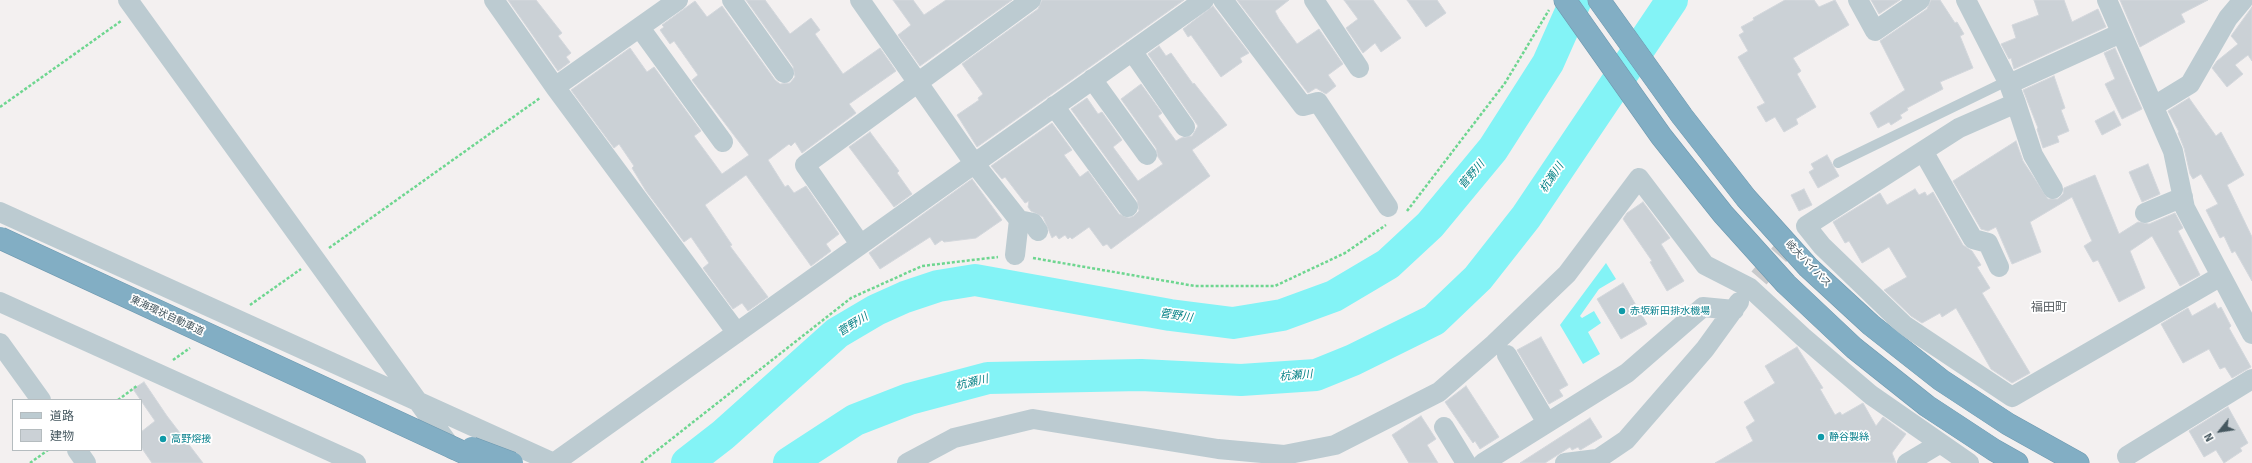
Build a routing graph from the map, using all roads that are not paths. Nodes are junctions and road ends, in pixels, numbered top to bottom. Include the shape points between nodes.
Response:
1 (494, 0) edge
2 (678, 0) edge
3 (732, 0) edge
4 (860, 0) edge
5 (1031, 0) edge
6 (1204, 0) edge
7 (1223, 0) edge
8 (1314, 0) edge
9 (1599, 0) edge
10 (1858, 0) edge
11 (1920, 0) edge
12 (1966, 0) edge
13 (2107, 0) edge
14 (2243, 0) edge
15 (1558, 3) edge
16 (132, 5) edge
17 (640, 28) junction
18 (2121, 33) junction
19 (1132, 51) junction
20 (1359, 68) dead end
21 (784, 73) dead end
22 (1092, 79) junction
23 (917, 81) junction
24 (555, 87) junction
25 (2011, 89) junction
26 (1054, 106) junction
27 (2154, 106) junction
28 (1185, 127) dead end
29 (723, 142) dead end
30 (1923, 151) junction
31 (1147, 155) dead end
32 (974, 163) junction
33 (1838, 163) dead end
34 (2053, 189) dead end
35 (2183, 197) junction
36 (1128, 207) dead end
37 (0, 212) edge
38 (2145, 213) dead end
39 (1393, 215) road end
40 (1019, 220) junction
41 (1038, 231) dead end
42 (0, 238) edge
43 (860, 244) junction
44 (1015, 255) road end
45 (1999, 267) dead end
46 (2221, 276) junction
47 (1754, 283) junction
48 (0, 302) edge
49 (1734, 310) junction
50 (737, 333) junction
51 (2252, 334) edge
52 (0, 343) edge
53 (1507, 354) dead end
54 (2252, 379) edge
55 (335, 395) junction
56 (40, 399) edge
57 (416, 399) junction
58 (1547, 423) junction
59 (1444, 428) dead end
60 (1939, 444) junction
61 (78, 451) edge
62 (2127, 456) dead end
63 (1594, 461) edge
64 (86, 463) edge
65 (356, 463) edge
66 (462, 463) edge
67 (486, 463) edge
68 (512, 463) edge
69 (554, 463) edge
70 (907, 463) edge
71 (1466, 463) edge
72 (1483, 463) edge
73 (1565, 463) edge
74 (1907, 463) edge
75 (1968, 463) edge
76 (2017, 463) edge
77 (2078, 463) edge

1 - 24 street
2 - 17 street
3 - 21 street
4 - 23 street
5 - 23 street
6 - 19 street
7 - 39 street via 1303,106 1318,102
8 - 20 street
9 - 77 highway, 岐大バイパス via 1682,116 1746,198 1808,267 1871,325 1947,384 2008,424
10 - 11 street via 1875,31
12 - 25 street
13 - 18 street
14 - 27 street via 2228,18 2190,84
15 - 76 highway via 1728,220 1786,284 1854,348 1927,406
16 - 57 street
17 - 24 street
17 - 29 street
18 - 25 street
18 - 27 street
19 - 22 street
19 - 28 street
22 - 26 street
22 - 31 street
23 - 32 street
23 - 43 street via 805,165
24 - 50 street
25 - 30 street
25 - 33 lane
25 - 34 street via 2033,155
26 - 32 street
26 - 36 street
27 - 35 street via 2173,151
30 - 45 street via 1973,239 1988,243
30 - 46 street via 1802,229 1904,324 2012,397
32 - 40 street
32 - 43 street
35 - 38 street
35 - 46 street via 2185,208
37 - 57 street
40 - 41 street via 1033,223
40 - 44 street
42 - 55 highway, 東海環状自動車道, bridge
43 - 50 street
46 - 51 street
47 - 49 street
47 - 60 street via 1803,337 1871,395
47 - 70 street via 1705,265 1639,178 1567,274 1494,344 1439,392 1336,445 1284,455 1218,449 1032,419 954,438
48 - 65 street
49 - 58 street via 1703,307 1627,373
49 - 63 street via 1705,349 1626,440
50 - 69 street
52 - 56 street
53 - 58 street
54 - 62 street
55 - 67 highway, 東海環状自動車道, bridge
55 - 68 highway, 東海環状自動車道, bridge
57 - 66 street
57 - 69 street
58 - 72 street
59 - 71 street
60 - 74 street
60 - 75 street
61 - 64 street
63 - 73 street

